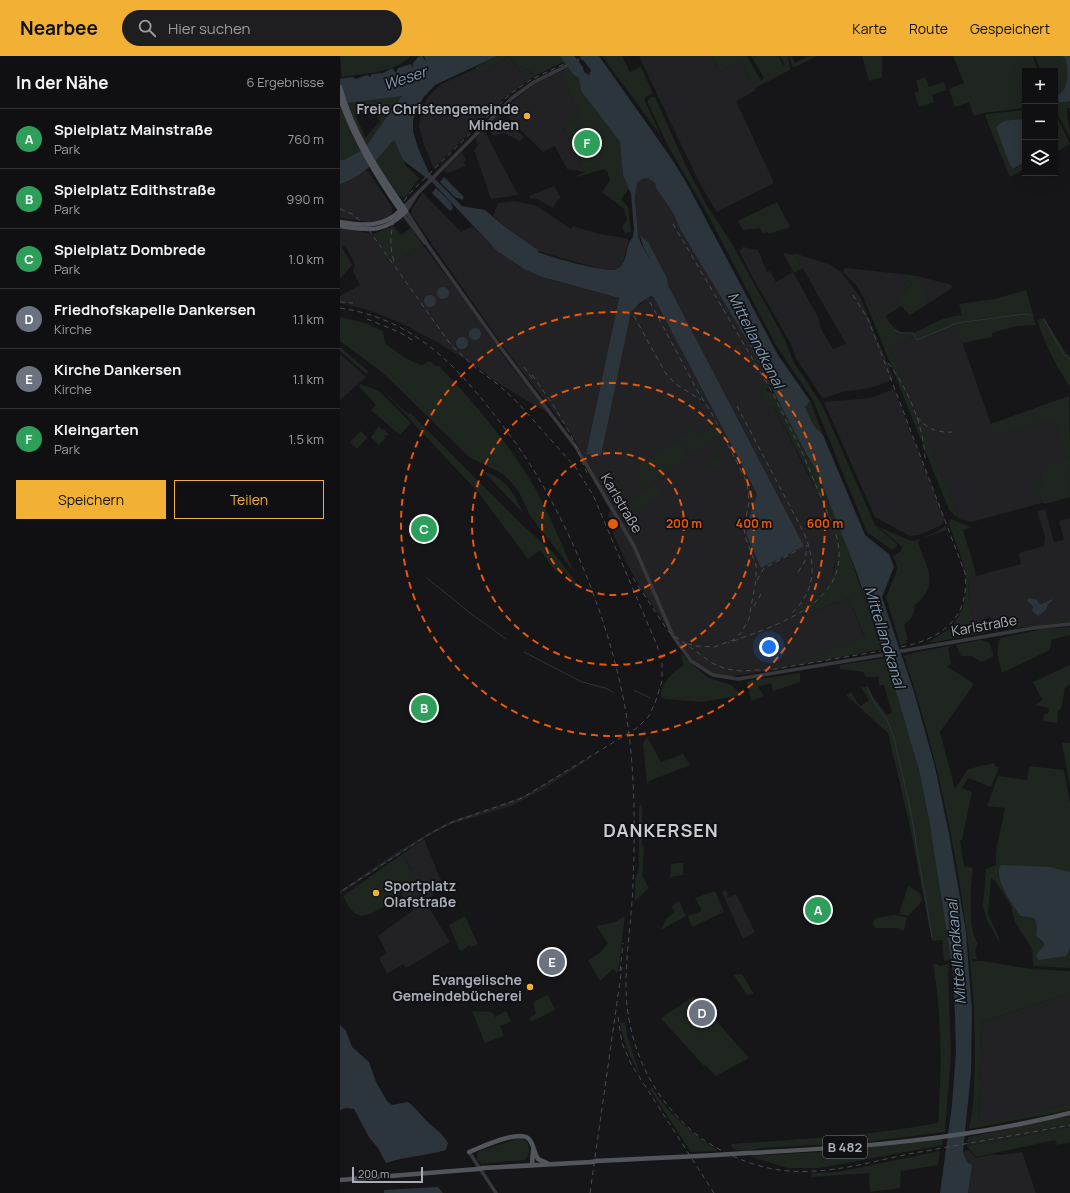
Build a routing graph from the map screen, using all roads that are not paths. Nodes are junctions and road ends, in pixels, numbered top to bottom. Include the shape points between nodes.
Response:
1 (566, 66) tunnel mouth
2 (340, 87) edge
3 (340, 98) edge
4 (377, 172) junction
5 (403, 211) junction
6 (340, 222) edge
7 (340, 226) edge
8 (357, 227) junction
9 (1070, 624) edge
10 (902, 651) tunnel mouth
11 (882, 655) tunnel mouth
12 (1070, 1113) edge
13 (469, 1152) joint
14 (534, 1156) junction
15 (551, 1163) junction
16 (534, 1165) junction
17 (519, 1166) junction
18 (340, 1180) edge
19 (496, 1193) edge

1 - 5 street via 534,82 512,98 428,182
2 - 4 main road via 356,131
3 - 4 main road via 358,144
4 - 5 main road
5 - 8 main road via 382,224
5 - 11 street, Karlstraße via 576,447 634,546 673,636 692,661 713,675 738,678
6 - 8 main road
7 - 8 main road
9 - 10 street, Karlstraße via 1012,631
12 - 15 main road, B 482, bridge via 970,1132 869,1145
13 - 14 main road via 517,1135 528,1138
13 - 19 street
14 - 15 main road
14 - 16 main road
14 - 17 main road
15 - 16 main road, B 482
16 - 17 main road, B 482
17 - 18 main road, B 482

